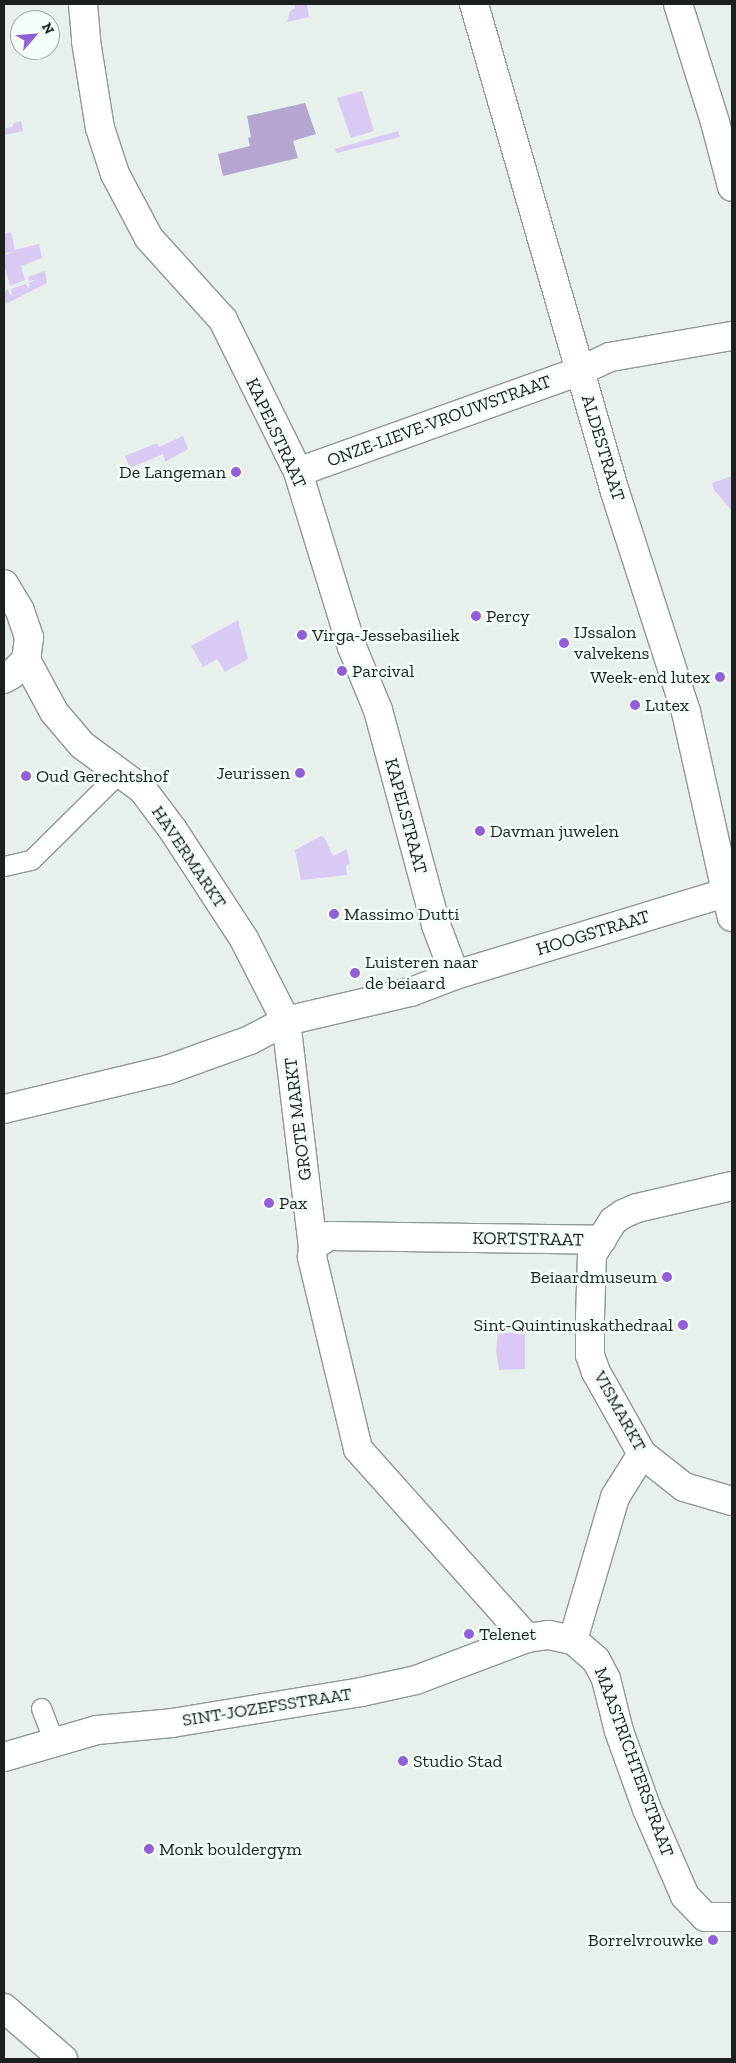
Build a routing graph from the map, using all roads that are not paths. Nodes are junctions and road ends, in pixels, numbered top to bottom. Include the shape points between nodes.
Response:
1 (83, 4) edge
2 (474, 4) edge
3 (678, 4) edge
4 (724, 120) edge
5 (732, 187) edge
6 (732, 336) edge
7 (580, 371) junction
8 (298, 472) junction
9 (4, 584) edge
10 (26, 660) junction
11 (4, 679) edge
12 (119, 773) junction
13 (4, 866) edge
14 (731, 900) edge
15 (455, 975) junction
16 (286, 1021) junction
17 (4, 1109) edge
18 (732, 1186) edge
19 (602, 1240) junction
20 (313, 1246) junction
21 (642, 1454) junction
22 (732, 1501) edge
23 (526, 1638) junction
24 (573, 1640) junction
25 (41, 1708) dead end
26 (54, 1742) junction
27 (5, 1750) edge
28 (732, 1917) edge
29 (4, 2008) edge
30 (63, 2059) edge

1 - 8 street, KAPELSTRAAT via 100,128 115,174 148,238 223,320
2 - 7 street, ALDESTRAAT
3 - 4 street
4 - 5 street
6 - 7 street, ONZE-LIEVE-VROUWSTRAAT via 610,357
7 - 8 street, ONZE-LIEVE-VROUWSTRAAT
7 - 14 street, ALDESTRAAT via 686,712
8 - 15 street, KAPELSTRAAT via 352,646 378,710 436,925
9 - 10 street via 20,611 29,637
10 - 11 street
10 - 12 street, HAVERMARKT via 54,712 82,745
12 - 13 lane via 31,860
12 - 16 street, HAVERMARKT via 143,790 173,830 244,940
14 - 15 street, HOOGSTRAAT
15 - 16 street via 411,992
16 - 17 street via 250,1040 167,1070
16 - 20 street, GROTE MARKT
18 - 19 street, KORTSTRAAT via 637,1208 623,1214 605,1231
19 - 20 street, KORTSTRAAT via 329,1236
19 - 21 street, VISMARKT via 592,1254 590,1355 596,1372
20 - 23 street, GROTE MARKT via 312,1258 358,1449
21 - 22 street, VISMARKT via 684,1487
21 - 24 street via 615,1497
23 - 24 street, MAASTRICHTERSTRAAT via 549,1634
23 - 26 street, SINT-JOZEFSSTRAAT via 416,1680 172,1723 97,1730
24 - 28 street, MAASTRICHTERSTRAAT via 596,1660 606,1679 619,1731 647,1809 685,1896 705,1917
25 - 26 lane
26 - 27 street, SINT-JOZEFSSTRAAT
29 - 30 street

